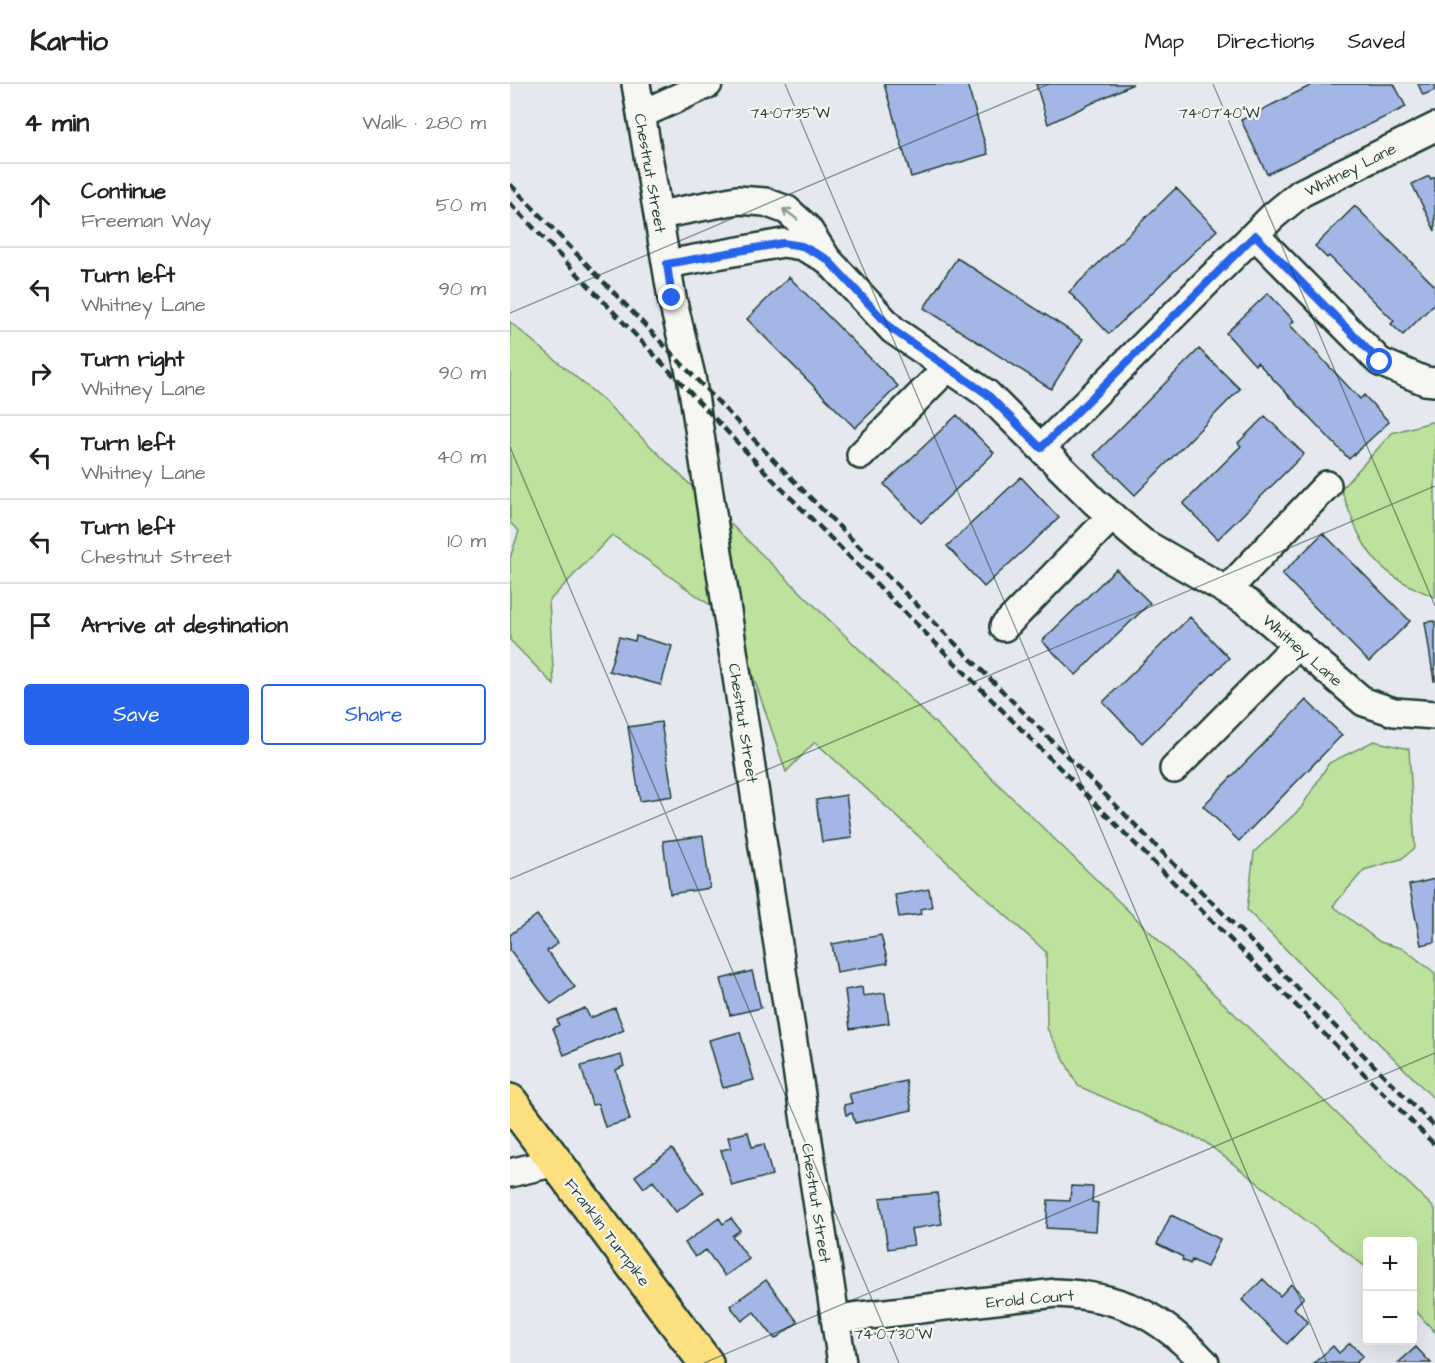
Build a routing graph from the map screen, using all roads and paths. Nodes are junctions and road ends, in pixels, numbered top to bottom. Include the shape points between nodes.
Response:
1 (636, 84) edge
2 (708, 84) edge
3 (642, 114) junction
4 (1435, 127) edge
5 (659, 215) junction
6 (1255, 235) junction
7 (827, 259) junction
8 (667, 264) junction
9 (948, 367) junction
10 (1435, 382) edge
11 (1041, 448) junction
12 (861, 455) dead end
13 (1327, 485) dead end
14 (1112, 516) junction
15 (1227, 590) junction
16 (1004, 627) dead end
17 (1298, 644) junction
18 (1435, 715) edge
19 (1174, 769) dead end
20 (510, 1101) edge
21 (556, 1162) junction
22 (510, 1173) edge
23 (835, 1319) junction
24 (706, 1363) edge
25 (842, 1363) edge
26 (1205, 1363) edge

1 - 3 street, Chestnut Street
2 - 3 street
3 - 5 street, Chestnut Street
4 - 6 street, Whitney Lane via 1301,193
7 -> 5 street, Whitney Lane via 800,221 787,210 765,202 737,200
5 - 8 street, Chestnut Street
6 - 10 street via 1380,362
6 - 11 street, Whitney Lane
7 - 8 street, Whitney Lane via 802,246 783,243
7 - 9 street, Whitney Lane via 893,330
8 - 23 street, Chestnut Street via 702,443
9 - 11 street, Whitney Lane via 987,394
9 - 12 street
11 - 14 street, Whitney Lane
13 - 15 street
14 - 15 street, Whitney Lane via 1142,542
14 - 16 street
15 - 17 street, Whitney Lane
17 - 18 street, Whitney Lane via 1364,702 1394,712
17 - 19 street
20 - 21 main road, Franklin Turnpike
21 - 22 street
21 - 24 main road, Franklin Turnpike
23 - 25 street, Chestnut Street
23 - 26 street, Erold Court via 1056,1293 1089,1294 1146,1313 1171,1329

